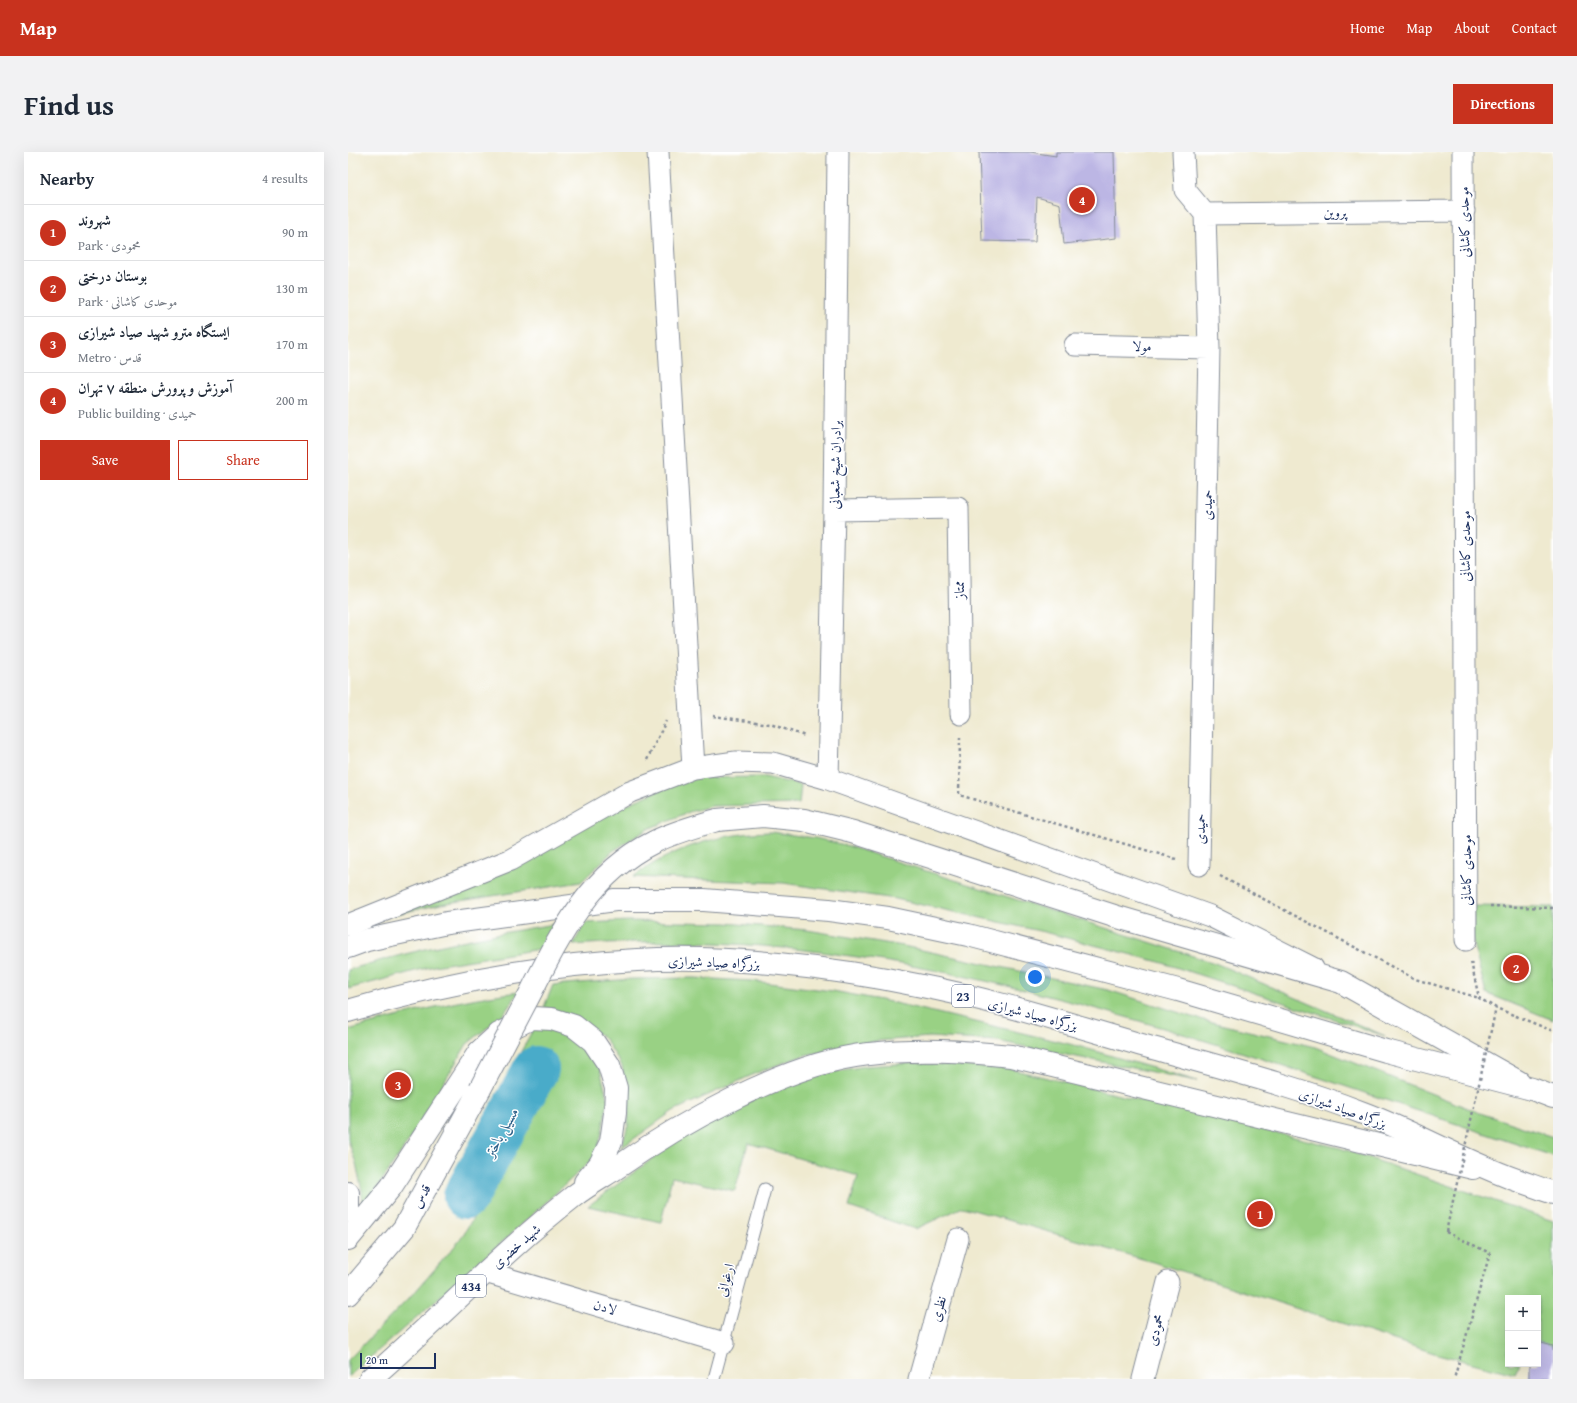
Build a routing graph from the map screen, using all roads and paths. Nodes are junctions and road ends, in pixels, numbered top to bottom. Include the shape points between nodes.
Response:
1 (658, 152) edge
2 (838, 152) edge
3 (1183, 152) edge
4 (1463, 152) edge
5 (1464, 211) junction
6 (1205, 214) junction
7 (1075, 345) dead end
8 (1210, 348) junction
9 (834, 510) junction
10 (961, 714) joint
11 (693, 768) junction
12 (828, 779) junction
13 (1199, 866) junction
14 (1466, 906) junction
15 (1553, 908) edge
16 (348, 926) edge
17 (1466, 940) joint
18 (348, 947) edge
19 (1341, 982) junction
20 (1479, 998) junction
21 (1496, 1008) junction
22 (348, 1011) edge
23 (1553, 1031) edge
24 (1532, 1089) junction
25 (1553, 1093) edge
26 (1553, 1097) edge
27 (1505, 1176) junction
28 (765, 1189) dead end
29 (348, 1193) edge
30 (1553, 1193) edge
31 (574, 1196) junction
32 (348, 1211) edge
33 (348, 1239) edge
34 (958, 1239) dead end
35 (485, 1272) junction
36 (1168, 1282) dead end
37 (348, 1294) edge
38 (724, 1343) junction
39 (370, 1379) edge
40 (714, 1379) edge
41 (919, 1379) edge
42 (1143, 1379) edge
43 (1454, 1379) edge

1 - 11 street
2 - 9 street, برادران شیخ شعبانی
3 - 6 street via 1185,190
4 - 5 street, موحدی کاشانی
5 - 6 street, پروین
5 - 14 street, موحدی کاشانی
6 - 8 street, حمیدی
7 - 8 street, مولا
8 - 13 street, حمیدی
9 - 10 street, ممتاز via 958,508
9 - 12 street, برادران شیخ شعبانی
10 - 13 path via 959,795
11 - 12 street via 736,762 773,763
11 - 16 street via 630,792 510,860
12 - 19 street via 1210,916
13 - 20 path via 1415,979
14 - 15 path
14 - 17 street, موحدی کاشانی
17 - 20 path
18 - 24 main road via 447,923 615,900 704,900 829,910 888,918 968,934 1178,990 1386,1051
19 - 24 main road, قدس
19 - 37 main road, قدس, bridge via 1114,916 846,830 804,820 763,816 717,820 676,832 653,842 607,876 591,892 563,930 404,1228
20 - 21 path
21 - 23 path
21 - 43 path, bridge via 1446,1232 1490,1253
22 - 27 main road, بزرگراه صیاد شیرازی / 23 via 441,986 571,965 686,960 808,968 918,985 1039,1015 1266,1081 1363,1113
24 - 25 main road
24 - 26 main road
27 - 30 main road, بزرگراه صیاد شیرازی / 23
27 - 31 main road via 1011,1056 915,1050 867,1054 820,1064 748,1091 693,1118
28 - 38 lane, ارغوانی
29 - 32 main road
31 - 33 main road via 600,1164 611,1142 616,1088 609,1065 593,1041 574,1026 532,1018 499,1034 479,1052 391,1188
31 - 35 main road, شهید خضری / 434
34 - 41 street, نظری
35 - 38 street, لادن
35 - 39 main road, شهید خضری / 434
36 - 42 street, محمودی
38 - 40 lane, ارغوانی

